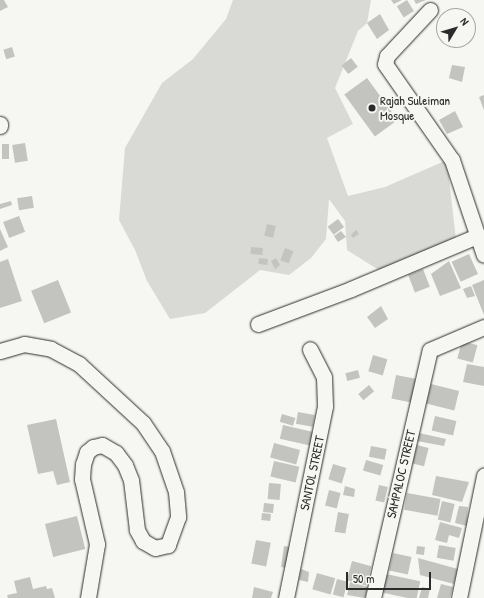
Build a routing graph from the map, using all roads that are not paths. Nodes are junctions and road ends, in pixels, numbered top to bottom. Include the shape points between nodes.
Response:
1 (430, 10) dead end
2 (477, 236) junction
3 (484, 255) edge
4 (258, 324) dead end
5 (484, 327) edge
6 (310, 349) dead end
7 (0, 350) edge
8 (484, 476) edge
9 (88, 598) edge
10 (286, 598) edge
11 (373, 598) edge
12 (459, 598) edge

1 - 2 street via 387,56 385,64 452,160
2 - 3 street
2 - 4 street
5 - 11 street, SAMPALOC STREET via 430,350
6 - 10 street, SANTOL STREET via 324,377 325,406
7 - 9 street via 24,344 51,349 79,364 143,422 162,451 176,492 178,517 168,545 155,548 144,541 137,530 131,480 125,465 116,453 102,445 93,447 88,452 83,464 82,479 97,544
8 - 12 street

